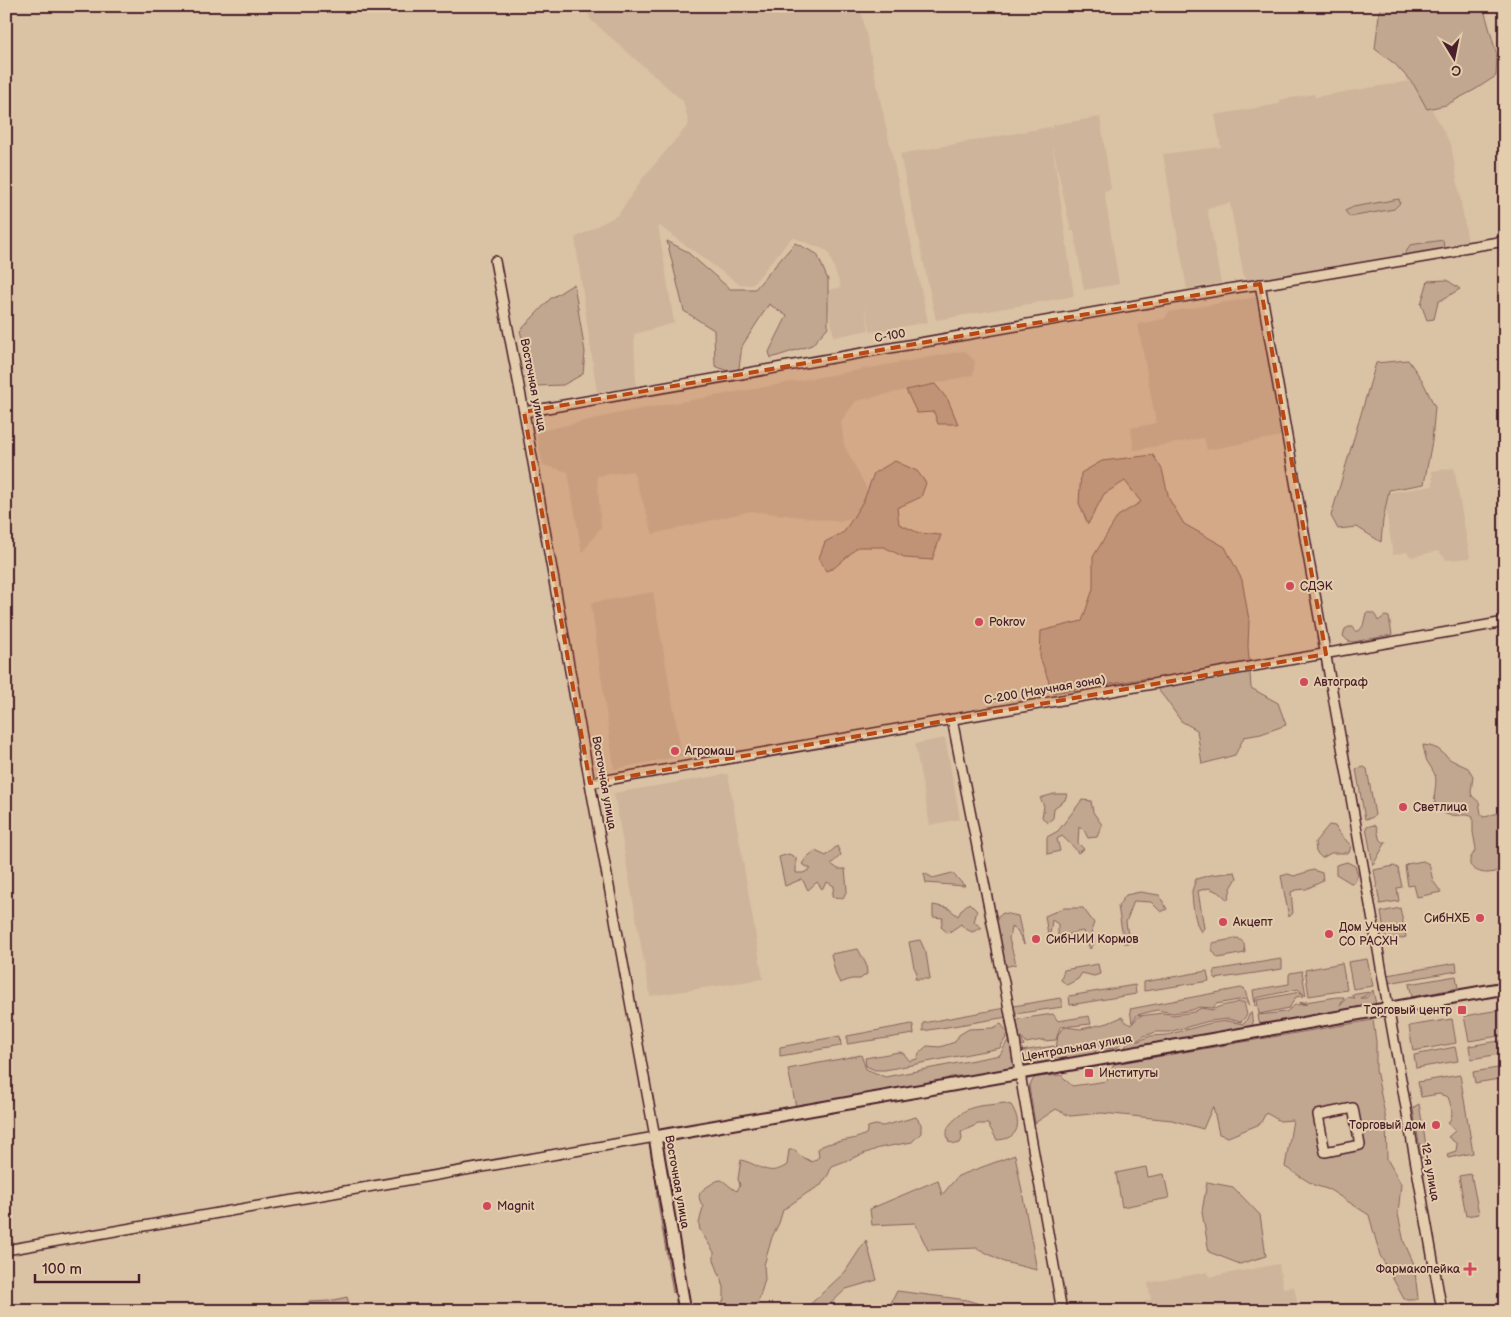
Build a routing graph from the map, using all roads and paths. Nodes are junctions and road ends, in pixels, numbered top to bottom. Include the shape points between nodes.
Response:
1 (1505, 241) edge
2 (495, 261) dead end
3 (1260, 284) junction
4 (524, 412) junction
5 (1505, 622) edge
6 (1326, 654) junction
7 (952, 719) junction
8 (590, 783) junction
9 (1505, 988) edge
10 (1389, 1008) junction
11 (1020, 1072) junction
12 (655, 1137) junction
13 (1360, 1145) joint
14 (6, 1250) edge
15 (685, 1311) edge
16 (1062, 1311) edge
17 (1442, 1311) edge

1 - 3 street, С-100
2 - 4 street, Восточная улица
3 - 4 street, С-100
3 - 6 street, 12-я улица
4 - 8 street, Восточная улица
5 - 6 street, С-200 (Научная зона)
6 - 7 street, С-200 (Научная зона)
6 - 10 street, 12-я улица
7 - 8 street, С-200 (Научная зона)
7 - 11 street
8 - 12 street, Восточная улица
9 - 10 main road, Центральная улица
10 - 11 main road, Центральная улица
10 - 17 street, 12-я улица
11 - 12 main road, Центральная улица
11 - 16 street
12 - 14 street
12 - 15 main road, Восточная улица
13 - 13 street via 1353,1108 1318,1115 1326,1152

